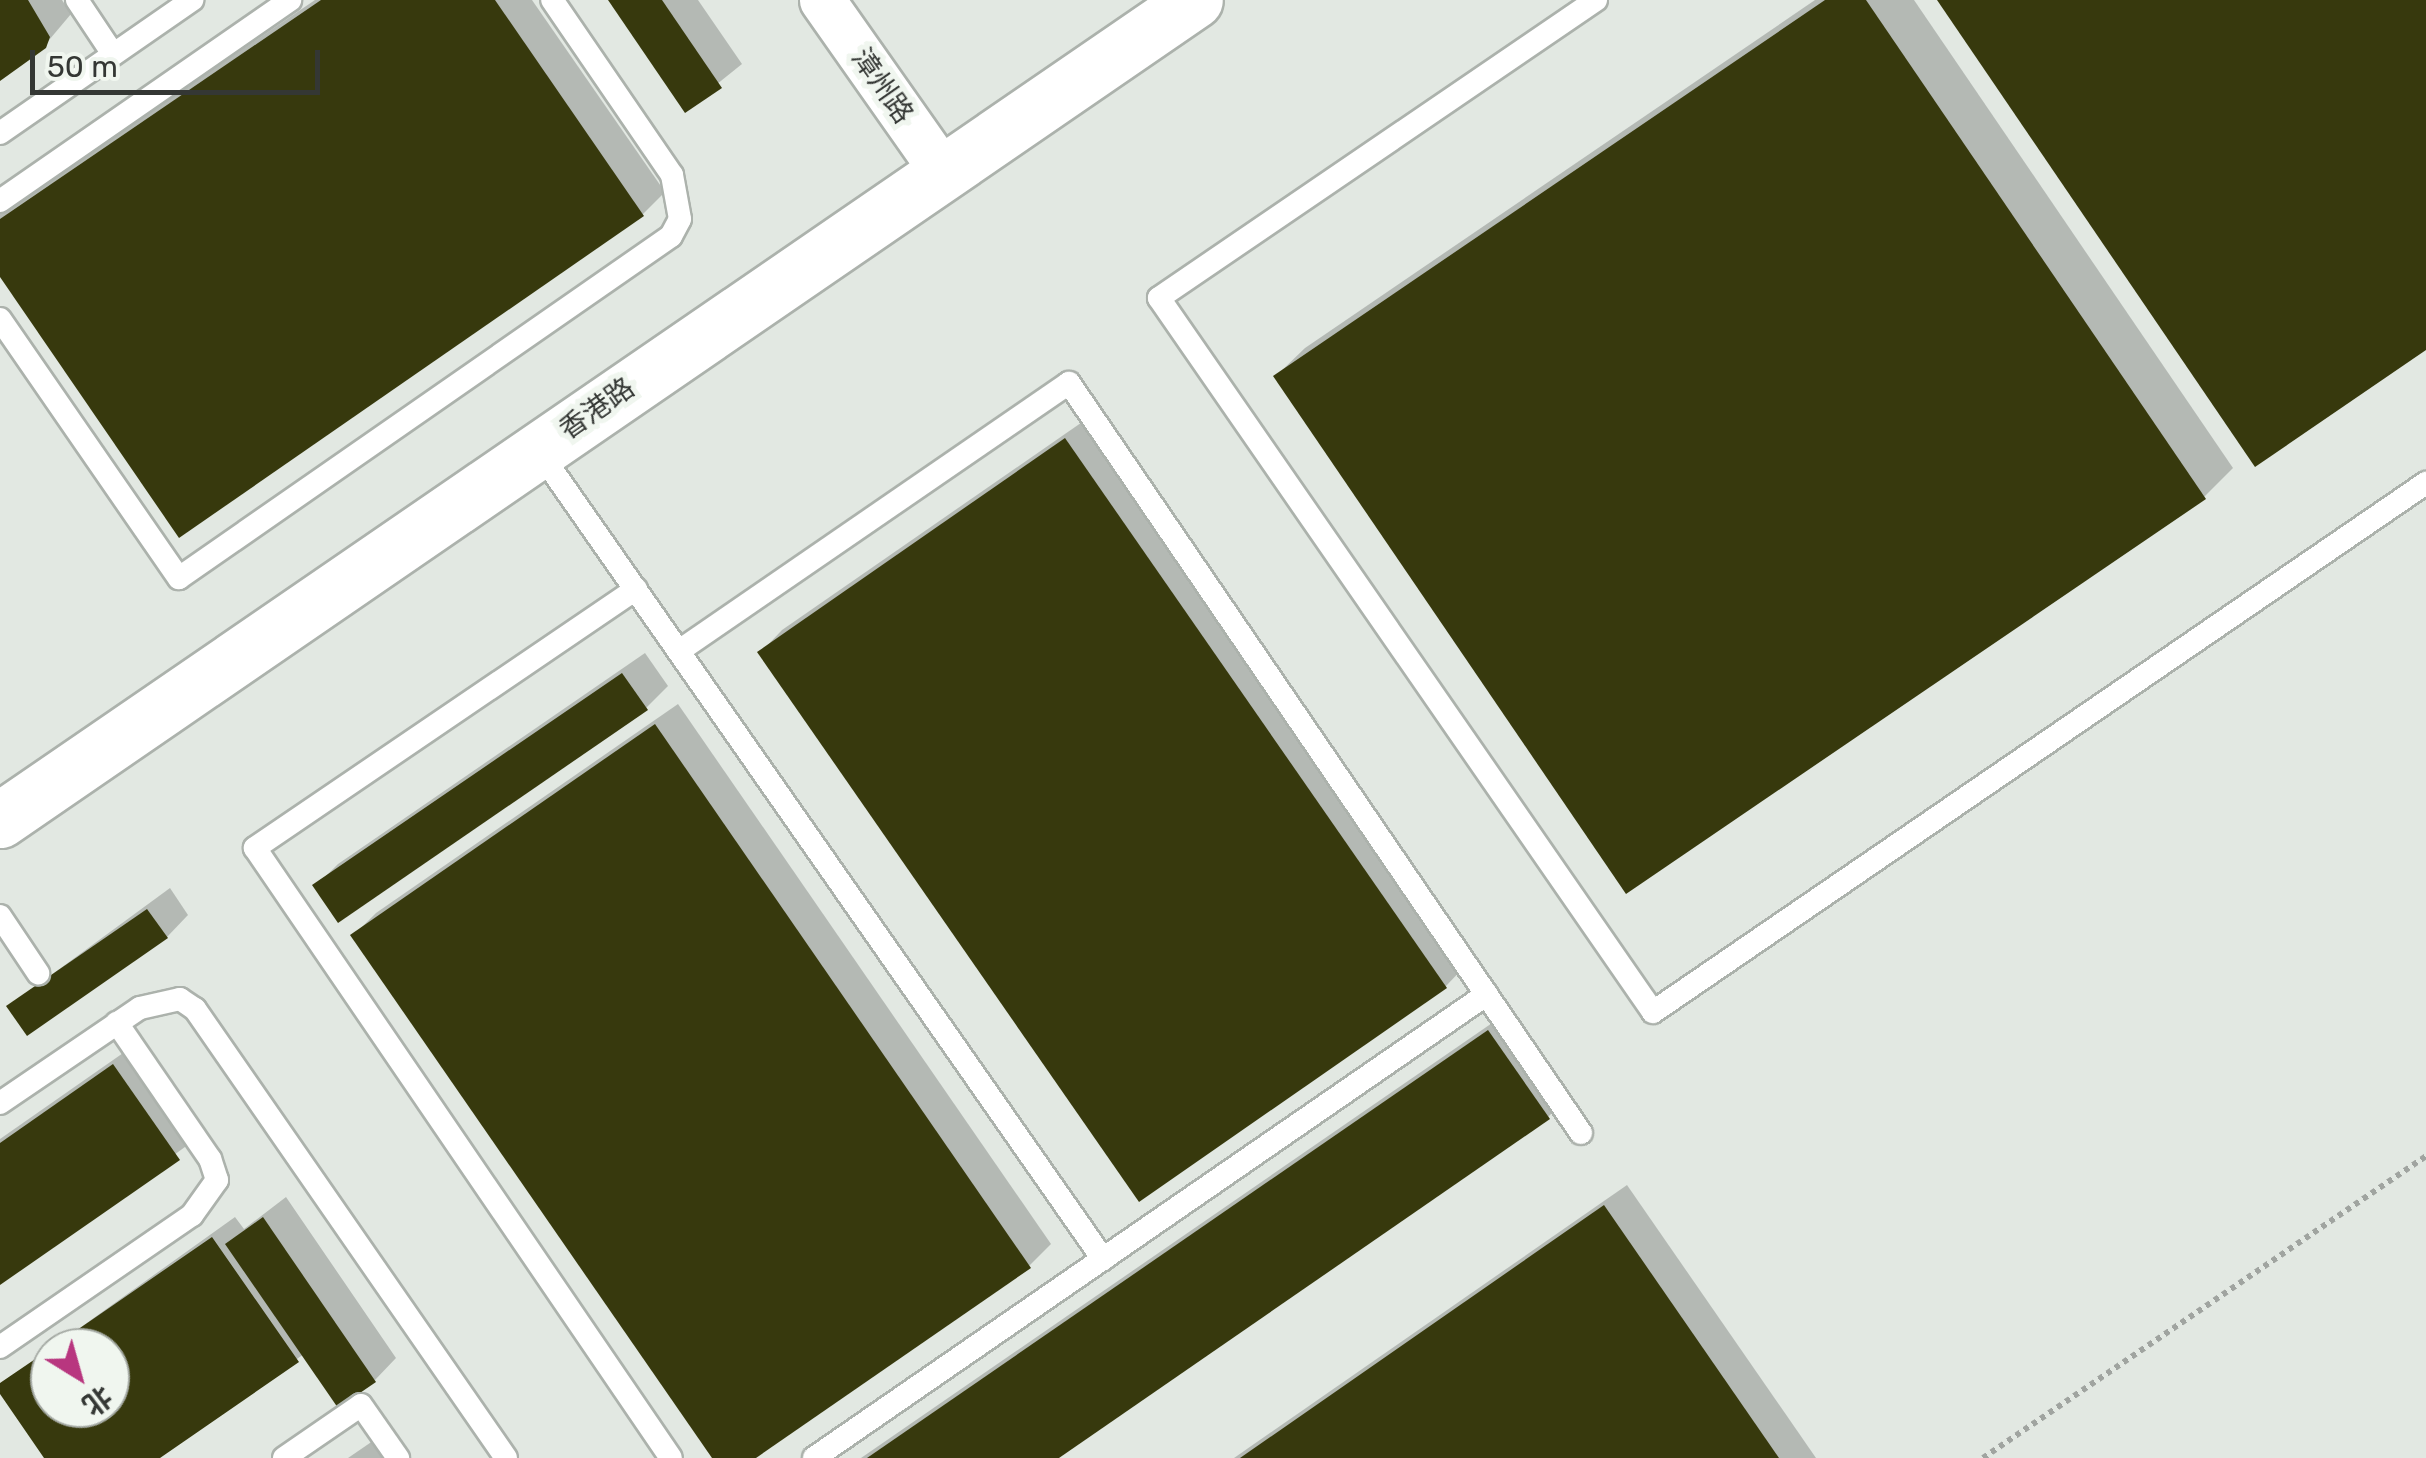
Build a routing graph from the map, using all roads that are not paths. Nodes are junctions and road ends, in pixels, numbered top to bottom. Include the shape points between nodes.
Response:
1 (76, 0) edge
2 (192, 0) edge
3 (290, 0) edge
4 (552, 0) edge
5 (822, 0) edge
6 (1194, 0) edge
7 (1596, 0) edge
8 (114, 54) junction
9 (0, 133) edge
10 (942, 172) junction
11 (0, 201) edge
12 (0, 319) edge
13 (538, 450) junction
14 (2426, 483) edge
15 (636, 590) junction
16 (678, 651) junction
17 (0, 820) edge
18 (0, 916) edge
19 (38, 973) dead end
20 (1486, 994) junction
21 (116, 1023) junction
22 (0, 1104) edge
23 (1581, 1133) dead end
24 (1103, 1259) junction
25 (0, 1347) edge
26 (284, 1458) edge
27 (398, 1458) edge
28 (506, 1458) edge
29 (671, 1458) edge
30 (814, 1458) edge

1 - 8 lane
2 - 8 lane
3 - 11 lane
4 - 12 lane via 672,176 680,219 670,236 179,578
5 - 10 street, 漳州路
6 - 10 street, 香港路
7 - 14 lane via 1159,298 1653,1012
8 - 9 lane
10 - 13 street, 香港路
13 - 15 lane
13 - 17 street, 香港路
15 - 16 lane
15 - 29 lane via 255,848
16 - 20 lane via 1069,383
16 - 24 lane
18 - 19 lane
20 - 23 lane
20 - 24 lane
21 - 22 lane
21 - 25 lane via 210,1159 216,1180 192,1214
21 - 28 lane via 160,1001 180,999 195,1009
24 - 30 lane
26 - 27 lane via 361,1405

